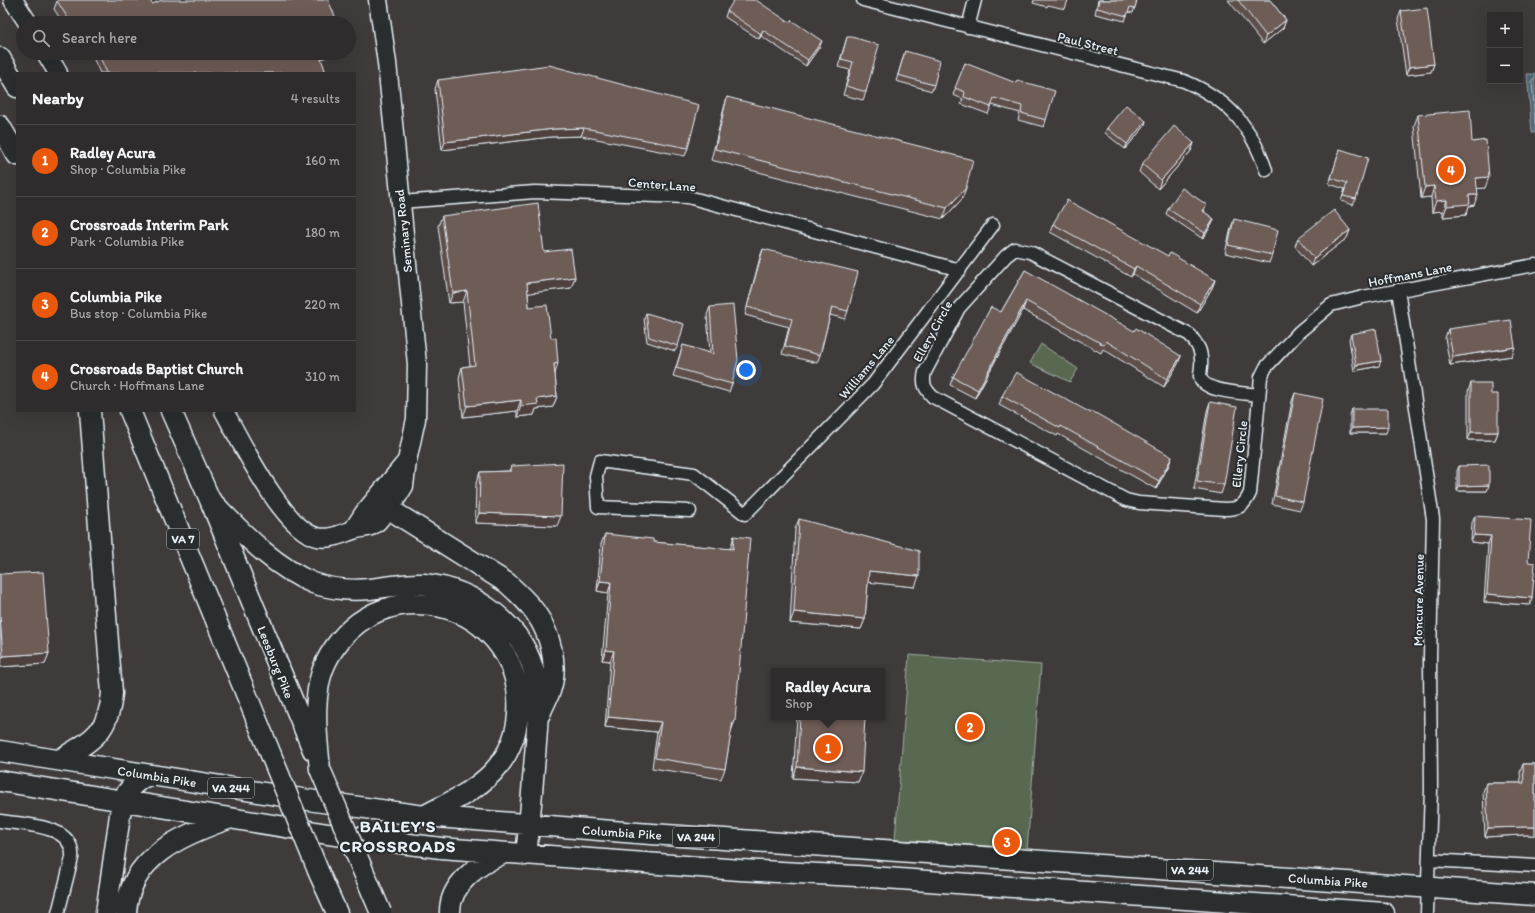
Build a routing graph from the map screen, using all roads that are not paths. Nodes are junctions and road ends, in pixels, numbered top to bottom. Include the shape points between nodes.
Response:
1 (13, 0) edge
2 (378, 0) edge
3 (863, 0) edge
4 (974, 0) edge
5 (23, 16) edge
6 (968, 27) junction
7 (0, 58) edge
8 (50, 60) edge
9 (57, 72) edge
10 (16, 85) edge
11 (0, 126) edge
12 (16, 153) edge
13 (1266, 170) dead end
14 (400, 202) junction
15 (994, 225) dead end
16 (1535, 264) edge
17 (960, 270) junction
18 (1398, 290) junction
19 (1299, 332) joint
20 (1260, 395) junction
21 (90, 412) edge
22 (130, 412) edge
23 (171, 412) edge
24 (225, 412) edge
25 (407, 461) junction
26 (210, 500) junction
27 (389, 509) junction
28 (690, 511) dead end
29 (353, 530) junction
30 (537, 719) junction
31 (0, 751) edge
32 (59, 760) junction
33 (320, 769) junction
34 (148, 775) junction
35 (0, 781) edge
36 (122, 801) junction
37 (424, 816) junction
38 (230, 818) junction
39 (0, 822) edge
40 (529, 825) junction
41 (502, 854) junction
42 (526, 855) junction
43 (1429, 860) junction
44 (1535, 866) edge
45 (1428, 887) junction
46 (1535, 895) edge
47 (328, 912) edge
48 (58, 913) edge
49 (106, 913) edge
50 (126, 913) edge
51 (381, 913) edge
52 (450, 913) edge
53 (1384, 913) edge
54 (1427, 913) edge

1 - 5 street
2 - 14 street, Seminary Road
3 - 6 street, Paul Street
4 - 6 street
6 - 13 street, Paul Street via 1196,86 1216,97 1233,111 1248,129 1259,149
7 - 10 main road
8 - 9 street
11 - 12 main road
14 - 17 street, Center Lane via 535,192 688,197
14 - 25 street, Seminary Road via 417,364 416,419
15 - 17 street, Williams Lane
16 - 18 street, Hoffmans Lane
17 - 28 street, Williams Lane via 873,384 745,514 694,474 600,461 596,476 598,507
18 - 19 street, Hoffmans Lane via 1331,305
18 - 43 street, Moncure Avenue via 1432,519
19 - 20 street, Ellery Circle via 1266,367
20 - 20 street, Ellery Circle via 1250,493 1246,502 1236,509 1224,509 1126,500 933,397 925,388 923,381 925,372 959,308 1015,249 1030,252 1190,335 1200,348 1200,376 1204,384 1214,389
21 - 32 main road via 112,693 107,719 96,735 82,747
22 - 47 main road, VA 7, bridge via 319,873
23 - 26 main road, Leesburg Pike
24 - 29 street, Seminary Road via 249,457 296,526 319,538 343,535
25 - 27 street, Seminary Road via 404,486
25 - 29 street, Seminary Road
26 - 30 main road via 276,562 314,583 369,590 423,584 461,593 488,607 505,622 521,642 530,662 538,697
26 - 33 main road, Leesburg Pike
27 - 29 street, Seminary Road via 374,525
27 - 30 main road via 507,583 535,613 547,635 554,672 550,691
30 - 40 main road
31 - 32 main road, Columbia Pike / VA 244
32 - 34 main road, Columbia Pike / VA 244
33 - 37 main road via 315,715 320,678 327,659 338,642 365,618 382,609 400,604 418,603 456,612 484,629 506,656 518,692 516,732 511,747 485,780
33 - 51 main road, Leesburg Pike, bridge
34 - 36 main road via 138,780
34 - 37 main road, Columbia Pike / VA 244 via 315,802
35 - 36 main road, VA 244
36 - 38 main road, VA 244
36 - 49 main road
37 - 40 main road, Columbia Pike / VA 244
38 - 41 main road, VA 244 via 388,842
38 - 50 main road via 194,832 166,846 157,854 136,879
39 - 48 street via 55,831 70,843 72,858
40 - 42 main road
40 - 45 main road, Columbia Pike / VA 244
41 - 42 main road, VA 244
41 - 52 main road via 482,864 462,883 454,894
42 - 53 main road, VA 244
43 - 44 street
43 - 45 street, Moncure Avenue
45 - 46 main road, Columbia Pike / VA 244
45 - 54 street, Moncure Avenue

